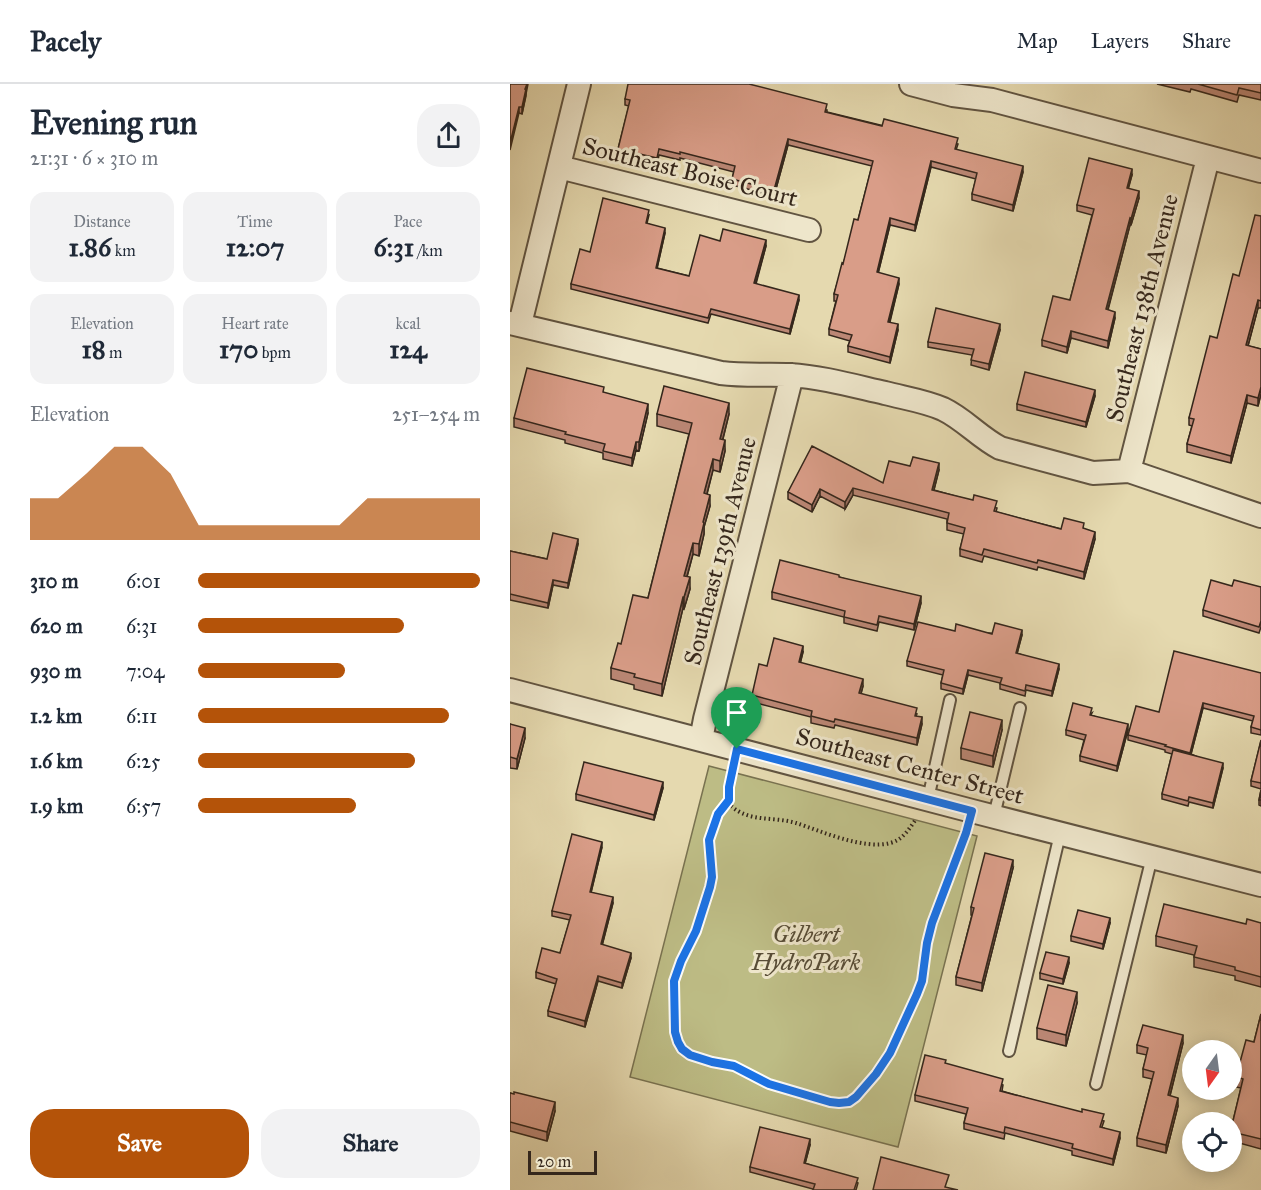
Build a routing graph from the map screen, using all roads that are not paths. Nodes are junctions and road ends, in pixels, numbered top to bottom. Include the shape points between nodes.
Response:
1 (579, 84) edge
2 (911, 84) edge
3 (994, 92) edge
4 (1208, 158) junction
5 (559, 167) junction
6 (1261, 171) edge
7 (809, 230) dead end
8 (515, 324) edge
9 (792, 375) junction
10 (1129, 471) junction
11 (1261, 516) edge
12 (510, 690) edge
13 (950, 700) dead end
14 (1020, 708) dead end
15 (701, 740) junction
16 (924, 798) junction
17 (994, 816) junction
18 (1060, 834) junction
19 (1152, 857) junction
20 (1261, 885) edge
21 (1010, 1051) dead end
22 (1096, 1084) dead end

1 - 5 street
2 - 3 street via 953,95
3 - 4 street
4 - 6 street
4 - 10 street, Southeast 138th Avenue
5 - 7 street, Southeast Boise Court
5 - 8 street
8 - 9 street via 721,373
9 - 10 street via 941,408 1000,448 1093,473
9 - 15 street, Southeast 139th Avenue
10 - 11 street
12 - 15 street, Southeast Center Street
13 - 16 lane
14 - 17 lane
15 - 16 street, Southeast Center Street
16 - 17 street, Southeast Center Street
17 - 18 street, Southeast Center Street
18 - 19 street, Southeast Center Street
18 - 21 lane
19 - 20 street, Southeast Center Street
19 - 22 lane

